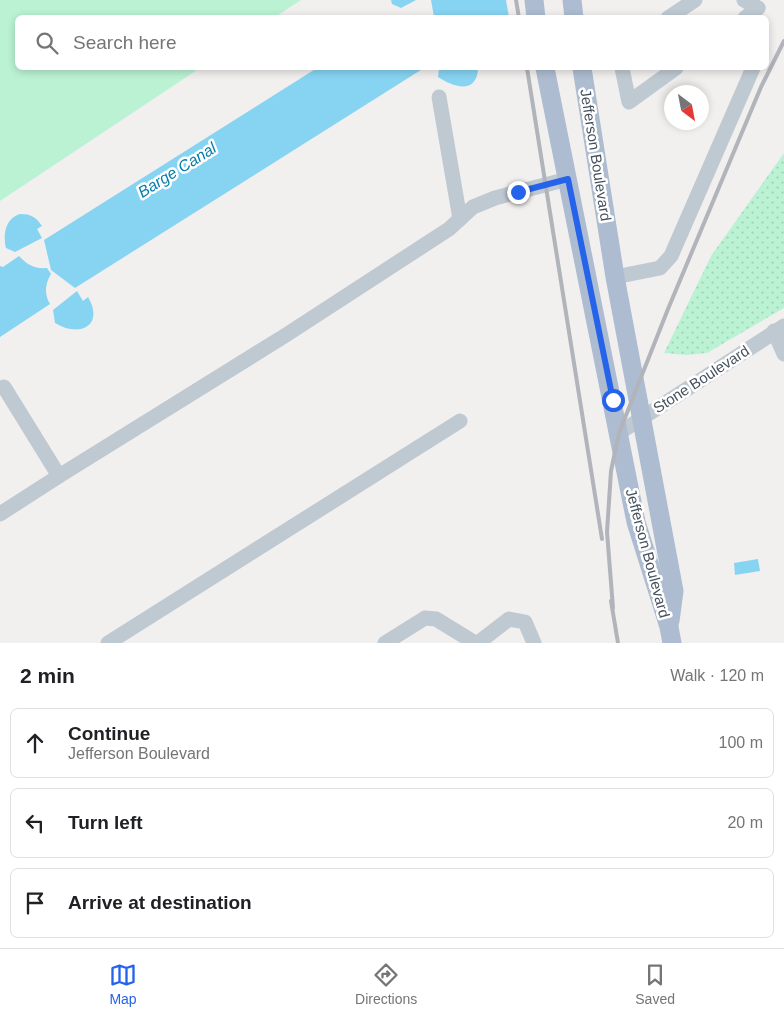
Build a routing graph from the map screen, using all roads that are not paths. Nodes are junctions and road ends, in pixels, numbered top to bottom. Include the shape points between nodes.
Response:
1 (534, 0) edge
2 (572, 0) edge
3 (695, 0) edge
4 (744, 0) edge
5 (758, 13) edge
6 (536, 15) edge
7 (574, 15) edge
8 (672, 15) edge
9 (545, 70) edge
10 (582, 70) edge
11 (622, 70) edge
12 (673, 70) edge
13 (752, 70) edge
14 (439, 97) dead end
15 (568, 179) junction
16 (460, 219) junction
17 (615, 277) junction
18 (779, 329) edge
19 (784, 354) edge
20 (4, 387) dead end
21 (641, 418) junction
22 (460, 422) dead end
23 (619, 433) junction
24 (59, 476) junction
25 (0, 514) edge
26 (670, 635) edge
27 (108, 643) edge
28 (384, 643) edge
29 (476, 643) edge
30 (534, 643) edge

1 - 6 main road
2 - 7 main road
3 - 8 street
4 - 5 street
9 - 15 main road, Jefferson Boulevard
10 - 17 main road, Jefferson Boulevard
11 - 12 street via 629,102
13 - 17 street via 672,256 660,268
14 - 16 street
15 - 16 street via 495,198 473,207
15 - 23 main road, Jefferson Boulevard
16 - 24 street via 302,324
17 - 21 main road, Jefferson Boulevard
18 - 19 street
18 - 21 street, Stone Boulevard
20 - 24 street
21 - 23 street, Stone Boulevard
21 - 26 main road, Jefferson Boulevard via 674,591
22 - 27 street
23 - 26 main road, Jefferson Boulevard via 636,522
24 - 25 street
28 - 29 street via 424,618 436,619
29 - 30 street via 509,619 525,622

